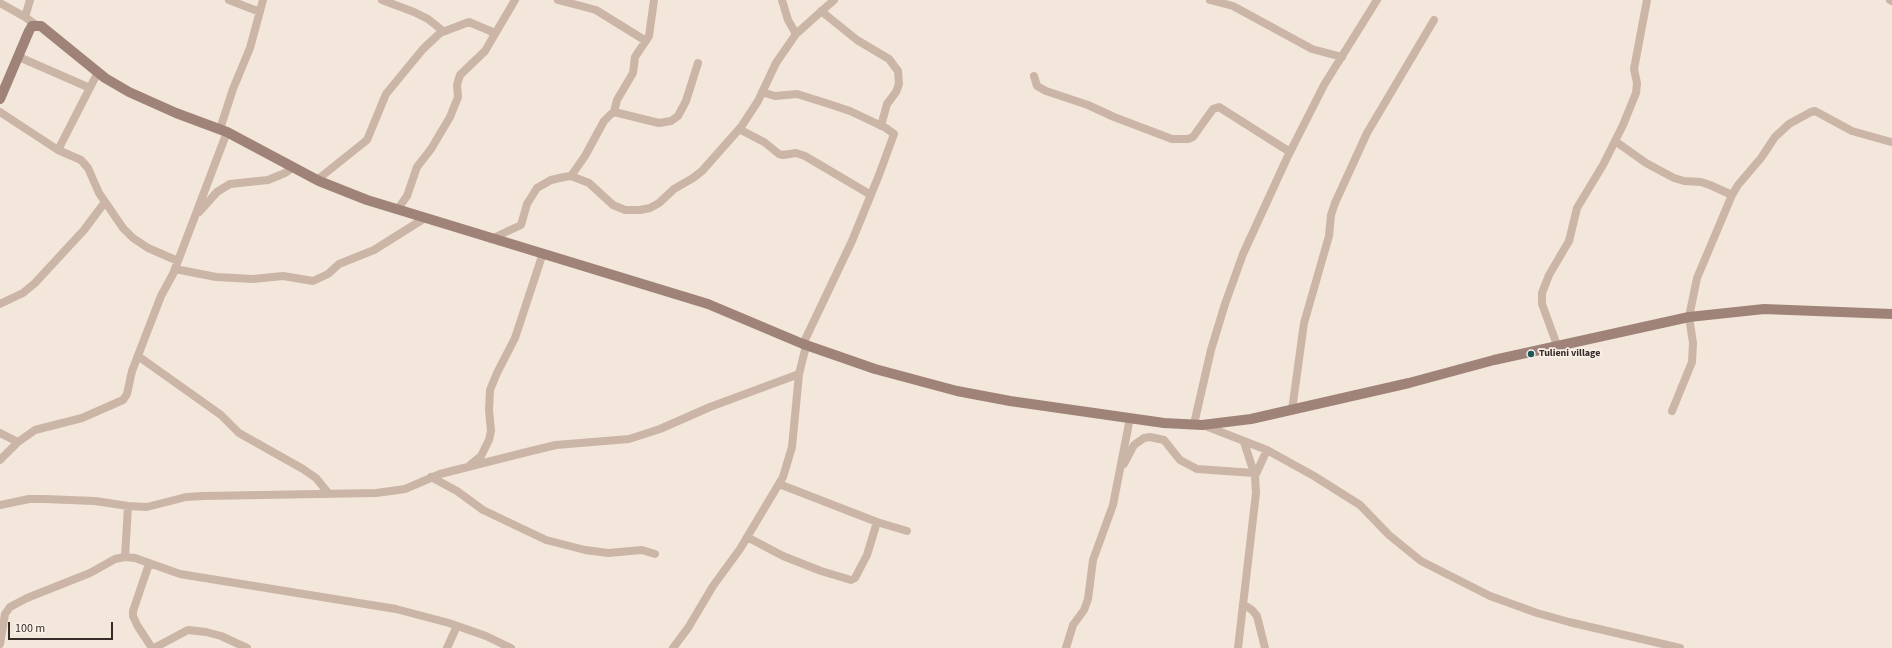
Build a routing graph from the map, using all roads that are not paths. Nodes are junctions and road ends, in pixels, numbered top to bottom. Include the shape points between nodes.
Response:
1 (30, 0) edge
2 (229, 0) edge
3 (263, 0) edge
4 (382, 0) edge
5 (515, 0) edge
6 (558, 0) edge
7 (654, 0) edge
8 (782, 0) edge
9 (834, 0) edge
10 (1210, 0) edge
11 (1377, 0) edge
12 (1647, 0) edge
13 (0, 3) edge
14 (821, 11) junction
15 (260, 12) junction
16 (25, 17) junction
17 (1434, 20) dead end
18 (36, 25) junction
19 (443, 31) junction
20 (495, 33) junction
21 (796, 34) junction
22 (646, 41) junction
23 (19, 56) junction
24 (1342, 57) junction
25 (698, 63) dead end
26 (98, 72) junction
27 (1034, 76) dead end
28 (90, 88) junction
29 (762, 92) junction
30 (0, 99) edge
31 (0, 112) edge
32 (614, 112) junction
33 (881, 126) junction
34 (739, 128) junction
35 (224, 131) junction
36 (1615, 141) junction
37 (1891, 142) edge
38 (58, 150) junction
39 (1290, 152) junction
40 (293, 167) junction
41 (571, 176) junction
42 (317, 180) junction
43 (871, 195) junction
44 (1732, 195) junction
45 (105, 202) junction
46 (397, 210) junction
47 (196, 215) junction
48 (425, 218) junction
49 (491, 239) junction
50 (543, 253) junction
51 (176, 265) junction
52 (0, 304) edge
53 (1892, 314) edge
54 (1689, 317) junction
55 (804, 345) junction
56 (1557, 346) junction
57 (138, 356) junction
58 (799, 374) junction
59 (1292, 410) junction
60 (1672, 411) dead end
61 (1130, 418) junction
62 (1198, 425) junction
63 (0, 433) edge
64 (18, 442) junction
65 (1244, 442) junction
66 (1267, 450) junction
67 (0, 460) edge
68 (1122, 466) junction
69 (468, 467) junction
70 (1254, 474) junction
71 (431, 477) junction
72 (779, 484) junction
73 (329, 494) junction
74 (0, 505) edge
75 (128, 506) junction
76 (877, 522) junction
77 (907, 531) dead end
78 (747, 537) junction
79 (655, 554) dead end
80 (125, 557) junction
81 (149, 564) junction
82 (1243, 604) junction
83 (457, 626) junction
84 (0, 644) edge
85 (153, 648) edge
86 (247, 648) edge
87 (447, 648) edge
88 (510, 648) edge
89 (673, 648) edge
90 (1066, 648) edge
91 (1238, 648) edge
92 (1265, 648) edge
93 (1680, 648) edge

1 - 16 street
2 - 15 street
3 - 15 street
4 - 19 street via 428,19
5 - 20 street
6 - 22 street via 596,10
7 - 22 street
8 - 21 street via 788,20
9 - 14 street
10 - 24 street via 1233,6 1312,49
11 - 24 street
12 - 36 street via 1634,69 1637,88
13 - 16 street
14 - 21 street
14 - 33 street via 857,40 889,59 898,71 899,84 887,104
15 - 35 street via 250,48 233,89
16 - 18 street
17 - 59 street via 1367,133 1331,215 1330,236 1304,323
18 - 23 street via 28,31
18 - 26 street
19 - 20 street via 469,22
19 - 42 street via 423,49 386,94 367,140
20 - 46 street via 479,58 460,75 457,85 458,97 450,117 417,167 406,196
21 - 29 street via 776,63
22 - 32 street via 635,57 633,73 617,100
23 - 28 street
23 - 30 street
24 - 39 street via 1324,85
25 - 32 street via 681,111 671,121 644,121
26 - 28 street
26 - 35 street via 129,92
27 - 39 street via 1037,86 1172,139 1193,137 1213,109 1220,107
28 - 38 street
29 - 33 street via 775,96 802,95 850,111
29 - 34 street
31 - 38 street
32 - 41 street via 604,121
33 - 43 street via 894,136
34 - 41 street via 702,171 650,208 631,211 618,208 589,183
34 - 43 street via 779,154 796,153 805,156
35 - 40 street
35 - 47 street
36 - 44 street via 1646,163 1674,178 1710,185
36 - 56 street via 1604,165 1577,208 1569,241 1549,275 1542,293 1542,304
37 - 44 street via 1852,131 1819,113 1811,112 1782,129
38 - 45 street via 84,163
39 - 62 street via 1243,254 1225,304 1211,350
40 - 42 street
40 - 47 street via 286,173 268,180 230,184 217,192
41 - 49 street via 551,180 537,188 530,198 521,225
42 - 46 street
43 - 55 street
44 - 54 street via 1697,278
45 - 51 street via 117,221 134,238
45 - 52 street via 84,230 35,283 23,293
46 - 48 street
47 - 51 street
48 - 49 street
48 - 51 street via 374,250 339,264 328,274 313,281 283,276 253,280 216,277
49 - 50 street
50 - 55 street via 708,304
50 - 69 street via 515,338 490,390 489,440 481,456
51 - 57 street
53 - 54 street via 1764,309
54 - 56 street
54 - 60 street via 1693,343 1692,362
55 - 58 street
55 - 61 street via 875,370 957,391
56 - 59 street
57 - 64 street via 123,400 82,418 35,430
57 - 73 street via 221,415 239,432 316,478
58 - 69 street via 630,439 556,445
58 - 72 street via 792,447
59 - 62 street via 1251,419
61 - 62 street
61 - 68 street
62 - 65 street
63 - 64 street
64 - 67 street
65 - 66 street
65 - 70 street
66 - 70 street
66 - 93 street via 1360,505 1421,561 1490,596 1569,622
68 - 70 street via 1134,446 1144,438 1150,437 1164,440 1180,460 1197,468
68 - 90 street via 1110,516 1096,547 1088,599 1084,610 1073,625
69 - 71 street
70 - 82 street via 1256,493
71 - 73 street via 391,491
71 - 79 street via 457,491 483,510 546,540 608,553 642,550
72 - 76 street
72 - 78 street
73 - 75 street via 186,497 147,507
74 - 75 street via 29,499 44,499 95,501
75 - 80 street
76 - 77 street
76 - 78 street via 867,555 856,578 851,580 783,556
78 - 89 street
80 - 81 street
80 - 84 street via 115,559 90,573 10,607 6,614
81 - 83 street via 180,574 396,609
81 - 85 street via 133,610 137,625
82 - 91 street
82 - 92 street via 1256,616
83 - 87 street
83 - 88 street
85 - 86 street via 188,630 221,636

